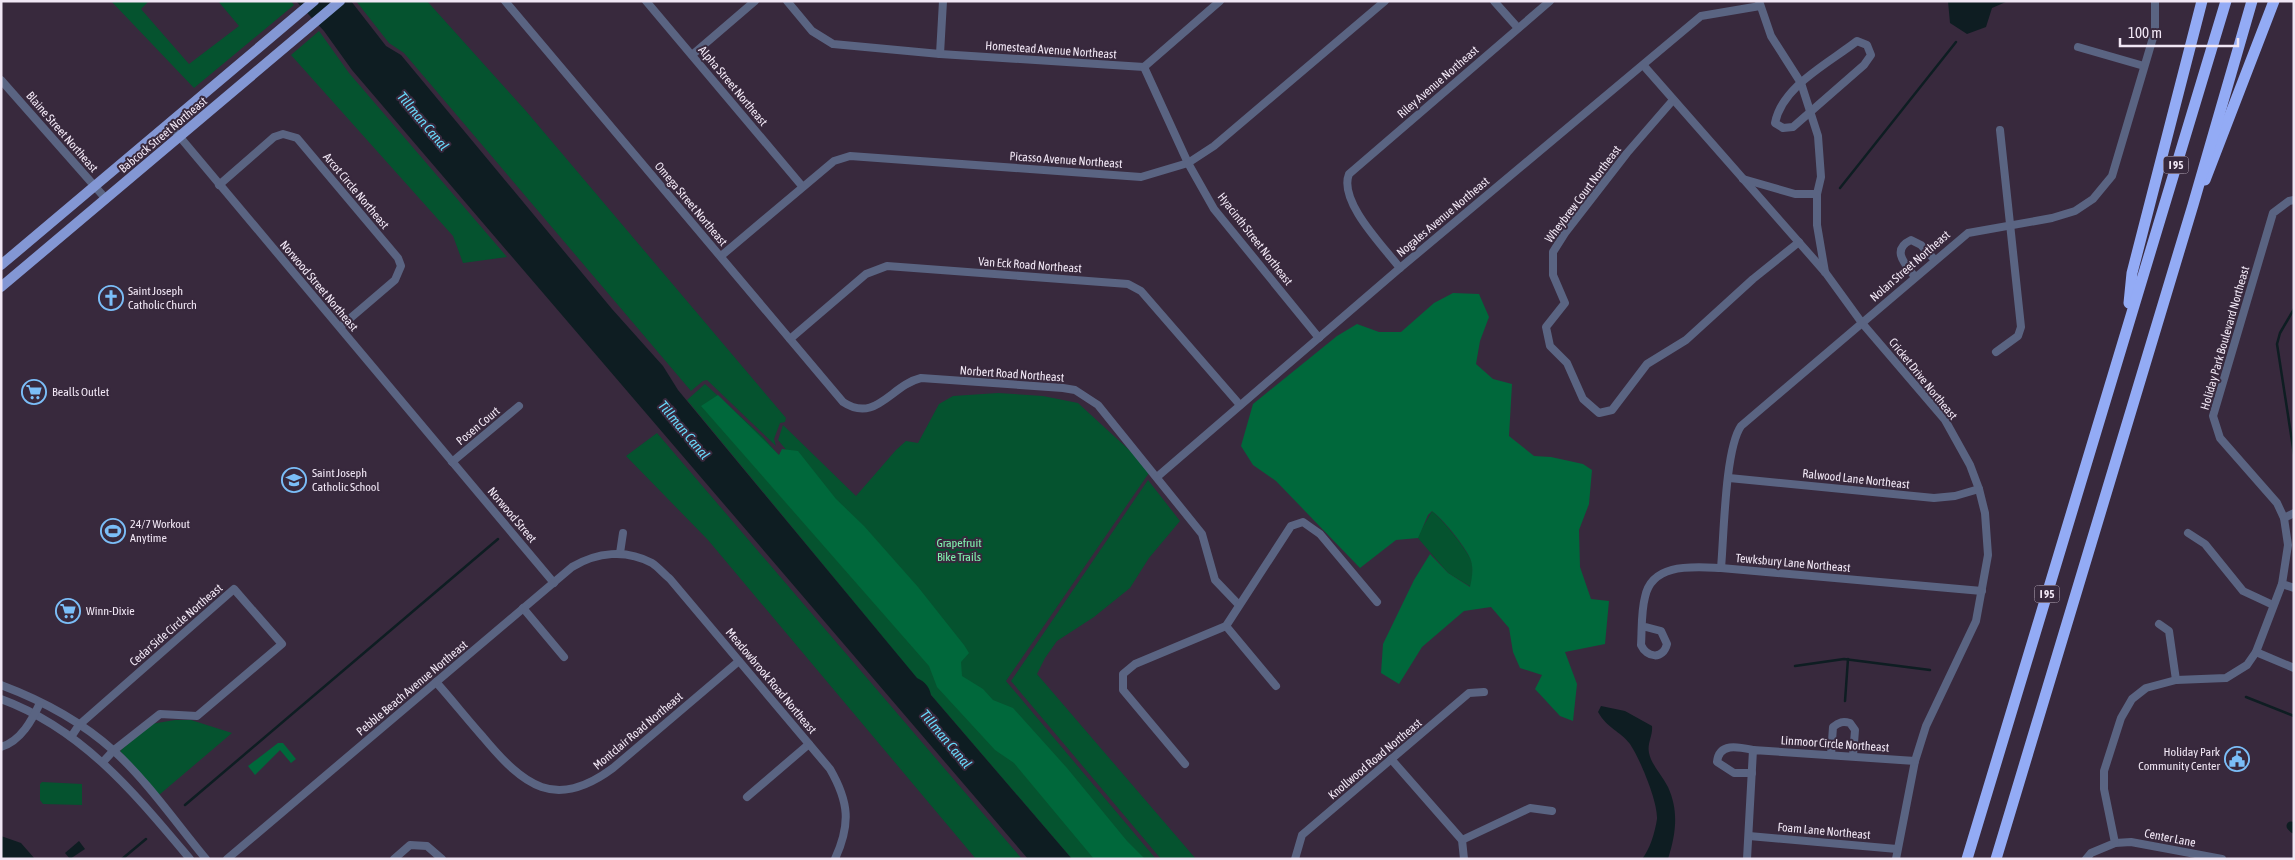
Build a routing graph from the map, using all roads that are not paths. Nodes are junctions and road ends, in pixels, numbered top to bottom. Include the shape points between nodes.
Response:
1 (314, 1) edge
2 (340, 1) edge
3 (505, 1) edge
4 (646, 1) edge
5 (755, 1) edge
6 (787, 1) edge
7 (943, 1) edge
8 (1220, 1) edge
9 (1385, 1) edge
10 (1494, 1) edge
11 (1550, 1) edge
12 (2156, 1) edge
13 (2202, 1) edge
14 (2226, 1) edge
15 (2252, 1) edge
16 (2274, 1) edge
17 (1759, 4) edge
18 (1518, 28) junction
19 (2078, 47) dead end
20 (258, 49) junction
21 (940, 54) junction
22 (692, 55) junction
23 (268, 62) junction
24 (1644, 66) junction
25 (2144, 66) junction
26 (1144, 67) junction
27 (1, 80) edge
28 (1801, 83) junction
29 (1674, 100) junction
30 (1810, 111) junction
31 (169, 124) junction
32 (2000, 130) dead end
33 (180, 136) junction
34 (1188, 163) junction
35 (1743, 179) junction
36 (219, 184) junction
37 (95, 186) junction
38 (802, 186) junction
39 (1817, 194) junction
40 (106, 199) junction
41 (2294, 200) edge
42 (2194, 205) junction
43 (2009, 224) junction
44 (1799, 242) junction
45 (721, 256) junction
46 (1935, 260) junction
47 (1, 264) edge
48 (1400, 268) junction
49 (1825, 272) junction
50 (1915, 277) junction
51 (1, 287) edge
52 (1862, 323) junction
53 (340, 327) junction
54 (2126, 329) junction
55 (1319, 338) junction
56 (790, 340) junction
57 (1996, 352) dead end
58 (1240, 405) junction
59 (519, 406) dead end
60 (866, 410) joint
61 (452, 462) junction
62 (1157, 477) junction
63 (1729, 478) junction
64 (1979, 489) junction
65 (2294, 513) edge
66 (2284, 518) junction
67 (623, 533) dead end
68 (2188, 533) dead end
69 (620, 554) junction
70 (1721, 568) junction
71 (554, 583) junction
72 (2282, 584) junction
73 (2294, 588) edge
74 (1982, 591) junction
75 (1377, 602) dead end
76 (1238, 604) junction
77 (2273, 605) junction
78 (523, 608) junction
79 (2159, 624) dead end
80 (1226, 626) junction
81 (1642, 626) dead end
82 (2256, 652) junction
83 (564, 657) dead end
84 (739, 661) junction
85 (2294, 668) edge
86 (2176, 680) junction
87 (436, 682) junction
88 (1, 685) edge
89 (1276, 686) dead end
90 (1484, 692) dead end
91 (1, 699) edge
92 (40, 703) junction
93 (34, 714) junction
94 (79, 725) junction
95 (71, 738) junction
96 (809, 744) junction
97 (1, 747) edge
98 (1753, 750) junction
99 (114, 751) junction
100 (1831, 755) junction
101 (1853, 756) junction
102 (1391, 759) junction
103 (1915, 761) junction
104 (103, 762) junction
105 (1186, 764) dead end
106 (1752, 773) junction
107 (747, 797) dead end
108 (1552, 811) dead end
109 (1749, 836) junction
110 (1462, 840) junction
111 (2114, 843) junction
112 (1897, 849) junction
113 (190, 859) edge
114 (206, 859) edge
115 (227, 859) edge
116 (394, 859) edge
117 (442, 859) edge
118 (835, 859) edge
119 (1295, 859) edge
120 (1464, 859) edge
121 (1747, 859) edge
122 (1896, 859) edge
123 (1967, 859) edge
124 (1996, 859) edge
125 (2086, 859) edge
126 (2222, 859) edge

1 - 20 main road, Babcock Street Northeast
2 - 23 main road, Babcock Street Northeast
3 - 45 street, Omega Street Northeast
4 - 22 street, Alpha Street Northeast
5 - 22 street
6 - 21 street, Homestead Avenue Northeast via 821,38 832,44
7 - 21 street
8 - 26 street
9 - 34 street, Picasso Avenue Northeast via 1214,146
10 - 18 street
11 - 18 street, Riley Avenue Northeast
12 - 25 street, Nolan Street Northeast via 2155,30
13 - 54 highway via 2132,273
14 - 54 highway, I 95
15 - 42 highway, I 95
16 - 42 highway via 2215,160
17 - 24 street, Nogales Avenue Northeast via 1701,16
17 - 28 street via 1771,36
18 - 48 street, Riley Avenue Northeast via 1349,174 1345,183 1351,202
19 - 25 street
20 - 23 main road
20 - 31 main road, Babcock Street Northeast
21 - 26 street, Homestead Avenue Northeast
22 - 38 street, Alpha Street Northeast
23 - 33 main road, Babcock Street Northeast
24 - 29 street, Cricket Drive Northeast
24 - 48 street, Nogales Avenue Northeast
25 - 43 street, Nolan Street Northeast via 2112,176 2093,199 2076,211
26 - 34 street, Hyacinth Street Northeast
27 - 37 street, Blaine Street Northeast
28 - 30 street
28 - 30 street via 1778,110 1775,123 1783,128 1793,128
28 - 30 street via 1857,41 1867,45 1871,55 1864,65
29 - 35 street, Cricket Drive Northeast
29 - 44 street, Wheybrew Court Northeast via 1627,153 1554,252 1553,275 1565,302 1546,326 1550,346 1567,363 1583,399 1599,413 1612,410 1647,364 1686,340 1752,279
30 - 39 street via 1821,156
31 - 33 street, Norwood Street Northeast
31 - 37 main road, Babcock Street Northeast
32 - 43 street
33 - 36 street, Norwood Street Northeast
33 - 40 main road, Babcock Street Northeast
34 - 38 street, Picasso Avenue Northeast via 1141,177 850,156 834,161
34 - 55 street, Hyacinth Street Northeast via 1214,209
35 - 39 street via 1795,194
35 - 44 street, Cricket Drive Northeast
36 - 53 street, Norwood Street Northeast
36 - 53 street, Arcot Circle Northeast via 274,137 283,134 296,138 398,258 401,266 395,280
37 - 40 street, Blaine Street Northeast
37 - 47 main road, Babcock Street Northeast
38 - 45 street, Picasso Avenue Northeast
39 - 49 street via 1817,226
40 - 51 main road, Babcock Street Northeast
41 - 66 street, Holiday Park Boulevard Northeast via 2289,200 2273,213 2213,416 2220,438 2277,503
42 - 124 highway, I 95
43 - 46 street, Nolan Street Northeast via 1968,233
43 - 57 street via 2021,328 2018,336
44 - 49 street, Cricket Drive Northeast
45 - 56 street, Omega Street Northeast
46 - 50 street, Nolan Street Northeast
46 - 50 street via 1915,241 1903,244 1900,257
48 - 55 street, Nogales Avenue Northeast
49 - 52 street, Cricket Drive Northeast
50 - 52 street, Nolan Street Northeast
52 - 63 street, Nolan Street Northeast via 1742,426 1730,455
52 - 64 street, Cricket Drive Northeast via 1945,420
53 - 61 street, Norwood Street Northeast
54 - 123 highway, I 95
55 - 58 street, Nogales Avenue Northeast
56 - 58 street, Van Eck Road Northeast via 866,274 887,266 1128,284 1141,291
56 - 60 street, Omega Street Northeast via 843,402
58 - 62 street, Nogales Avenue Northeast
59 - 61 street, Posen Court
60 - 62 street, Norbert Road Northeast via 904,385 922,378 1075,390 1098,406
61 - 71 street, Norwood Street
62 - 76 street, Norbert Road Northeast via 1202,534 1215,580
63 - 64 street, Ralwood Lane Northeast via 1934,498
63 - 70 street, Nolan Street Northeast
64 - 74 street, Cricket Drive Northeast via 1985,513 1988,555
65 - 66 street
66 - 72 street, Holiday Park Boulevard Northeast via 2288,545
67 - 69 street
68 - 77 street via 2205,544 2243,591
69 - 71 street, Pebble Beach Avenue Northeast via 602,554 586,559
69 - 84 street, Meadowbrook Road Northeast via 652,563 670,579
70 - 74 street, Tewksbury Lane Northeast
70 - 81 street, Tewksbury Lane Northeast via 1679,567 1661,574 1649,585
71 - 78 street, Pebble Beach Avenue Northeast
72 - 73 street
72 - 77 street, Holiday Park Boulevard Northeast
74 - 103 street, Cricket Drive Northeast via 1976,621 1926,726
75 - 76 street via 1320,534 1303,522 1291,526
76 - 80 street
77 - 82 street, Holiday Park Boulevard Northeast
78 - 83 street
78 - 87 street, Pebble Beach Avenue Northeast
79 - 86 street via 2170,631
80 - 89 street
80 - 105 street via 1135,664 1123,674 1124,690
82 - 85 street
82 - 86 street, Holiday Park Boulevard Northeast via 2247,665 2226,678
84 - 87 street, Montclair Road Northeast via 614,768 593,783 575,789 551,790 524,780 508,767
84 - 96 street, Meadowbrook Road Northeast
86 - 111 street, Holiday Park Boulevard Northeast via 2146,688 2132,698 2121,718 2104,771
87 - 115 street, Pebble Beach Avenue Northeast
88 - 92 street
90 - 102 street, Knollwood Road Northeast via 1469,693
91 - 93 street
92 - 93 street
92 - 94 street
93 - 95 street
93 - 97 street via 17,738
94 - 95 street, Cedar Side Circle Northeast
94 - 99 street
94 - 99 street, Cedar Side Circle Northeast via 234,589 282,644 197,716 160,714
95 - 104 street
96 - 107 street
96 - 118 street, Meadowbrook Road Northeast via 830,769 845,805 843,841
98 - 100 street, Linmoor Circle Northeast
98 - 106 street
98 - 106 street, Linmoor Circle Northeast via 1741,747 1724,749 1719,752 1717,762 1734,773
99 - 104 street, Cedar Side Circle Northeast
99 - 114 street
100 - 101 street, Linmoor Circle Northeast
100 - 101 street via 1833,727 1846,722 1855,730
101 - 103 street, Linmoor Circle Northeast
102 - 110 street
102 - 119 street, Knollwood Road Northeast via 1302,835
103 - 112 street, Cricket Drive Northeast
104 - 113 street via 130,788
106 - 109 street
108 - 110 street via 1530,808
109 - 112 street, Foam Lane Northeast
109 - 121 street
110 - 120 street
111 - 125 street via 2091,853
111 - 126 street, Center Lane via 2131,842
112 - 122 street, Cricket Drive Northeast
116 - 117 street via 410,845 427,846

